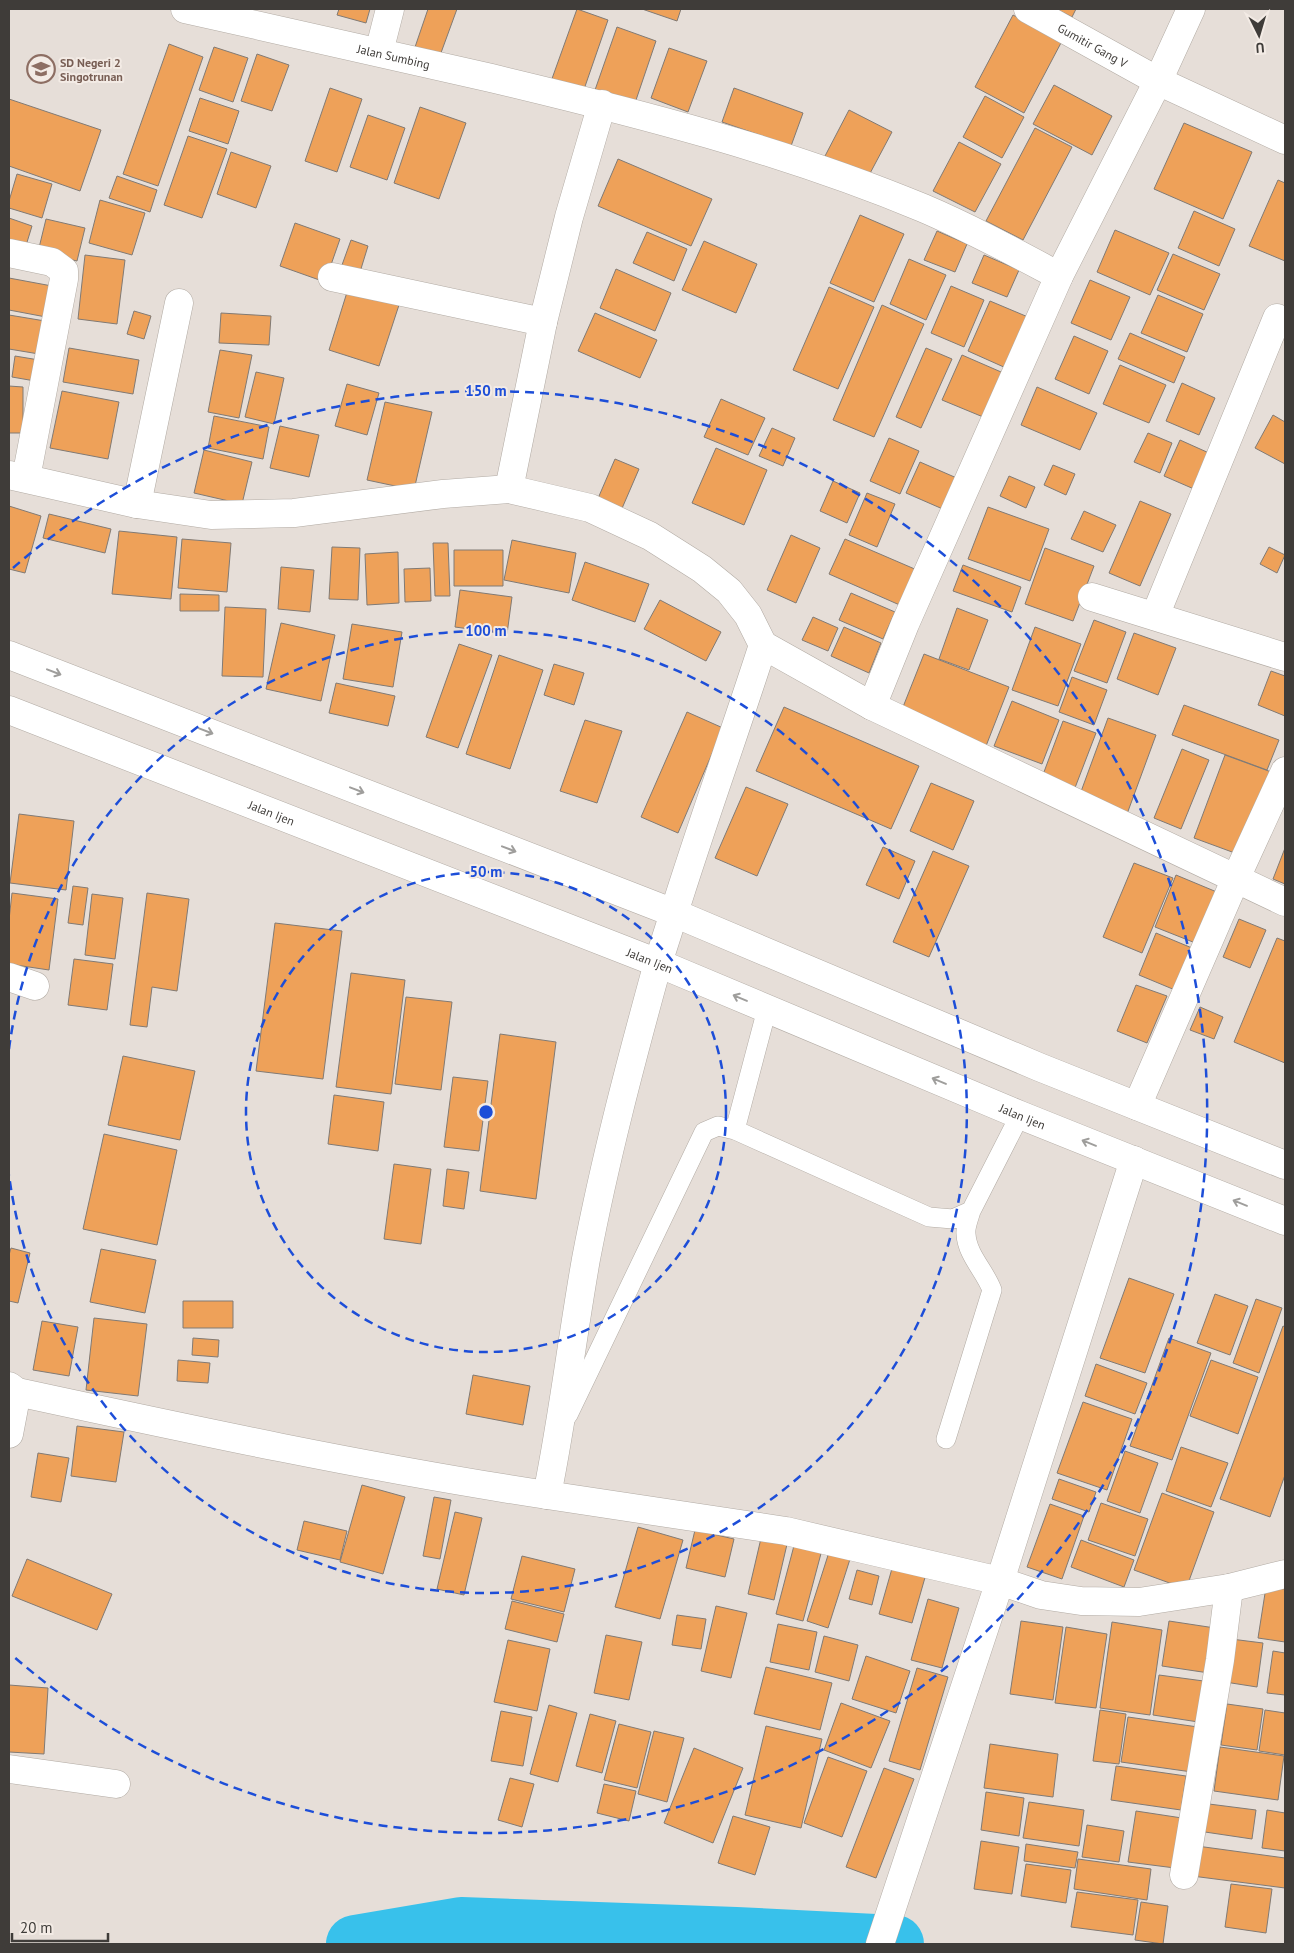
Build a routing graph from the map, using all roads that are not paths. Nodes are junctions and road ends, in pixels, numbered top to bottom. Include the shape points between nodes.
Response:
1 (185, 9) edge
2 (390, 9) edge
3 (1028, 9) edge
4 (1191, 9) edge
5 (379, 52) junction
6 (1158, 81) junction
7 (602, 104) junction
8 (1285, 140) edge
9 (9, 253) edge
10 (1059, 276) junction
11 (332, 277) dead end
12 (179, 304) dead end
13 (1277, 318) dead end
14 (543, 322) junction
15 (17, 476) edge
16 (508, 489) junction
17 (136, 504) junction
18 (1092, 597) dead end
19 (1154, 616) junction
20 (762, 645) junction
21 (9, 655) edge
22 (1285, 657) edge
23 (872, 706) junction
24 (9, 710) edge
25 (1285, 771) edge
26 (1236, 878) junction
27 (1285, 902) edge
28 (674, 914) junction
29 (658, 964) junction
30 (9, 977) edge
31 (35, 986) dead end
32 (767, 1009) junction
33 (1137, 1106) junction
34 (1020, 1115) junction
35 (735, 1130) junction
36 (1134, 1160) junction
37 (1285, 1165) edge
38 (970, 1211) junction
39 (1285, 1221) edge
40 (13, 1389) edge
41 (560, 1431) junction
42 (9, 1434) edge
43 (946, 1439) dead end
44 (547, 1495) junction
45 (1285, 1574) edge
46 (1000, 1581) junction
47 (1230, 1588) junction
48 (9, 1769) edge
49 (116, 1784) dead end
50 (1184, 1876) dead end
51 (880, 1944) edge

1 - 5 street, Jalan Sumbing
2 - 5 street
3 - 6 street, Gumitir Gang V
4 - 6 street
5 - 7 street, Jalan Sumbing
6 - 8 street, Gumitir Gang V
6 - 10 street
7 - 10 street, Jalan Sumbing via 758,148 868,186 999,244
7 - 14 street via 569,216
9 - 15 street via 52,262 64,271
10 - 23 street
11 - 14 street
12 - 17 street
13 - 19 street
14 - 16 street
15 - 17 street
16 - 17 street via 294,513 211,515
16 - 20 street via 590,508 650,536 702,569 728,591 748,615
18 - 19 street
19 - 22 street
20 - 23 street
20 - 28 street
21 -> 28 street
23 - 26 street
24 - 29 street, Jalan Ijen
25 - 26 street
26 - 27 street
26 - 33 street
28 - 29 street
28 - 33 street
32 -> 29 street, Jalan Ijen
29 - 41 street via 627,1073 586,1258
30 - 31 street
34 -> 32 street, Jalan Ijen
32 - 35 lane
33 - 37 street
36 -> 34 street, Jalan Ijen
34 - 38 lane
35 - 38 lane via 928,1217 953,1220
35 - 41 lane via 718,1126 704,1132
39 -> 36 street, Jalan Ijen
36 - 46 street
38 - 43 lane via 966,1233 970,1249 992,1290
40 - 42 street
40 - 44 street via 263,1445
41 - 44 street
44 - 46 street via 786,1531
45 - 47 street
46 - 47 street via 1041,1596 1130,1602
46 - 51 street
47 - 50 street
48 - 49 street

